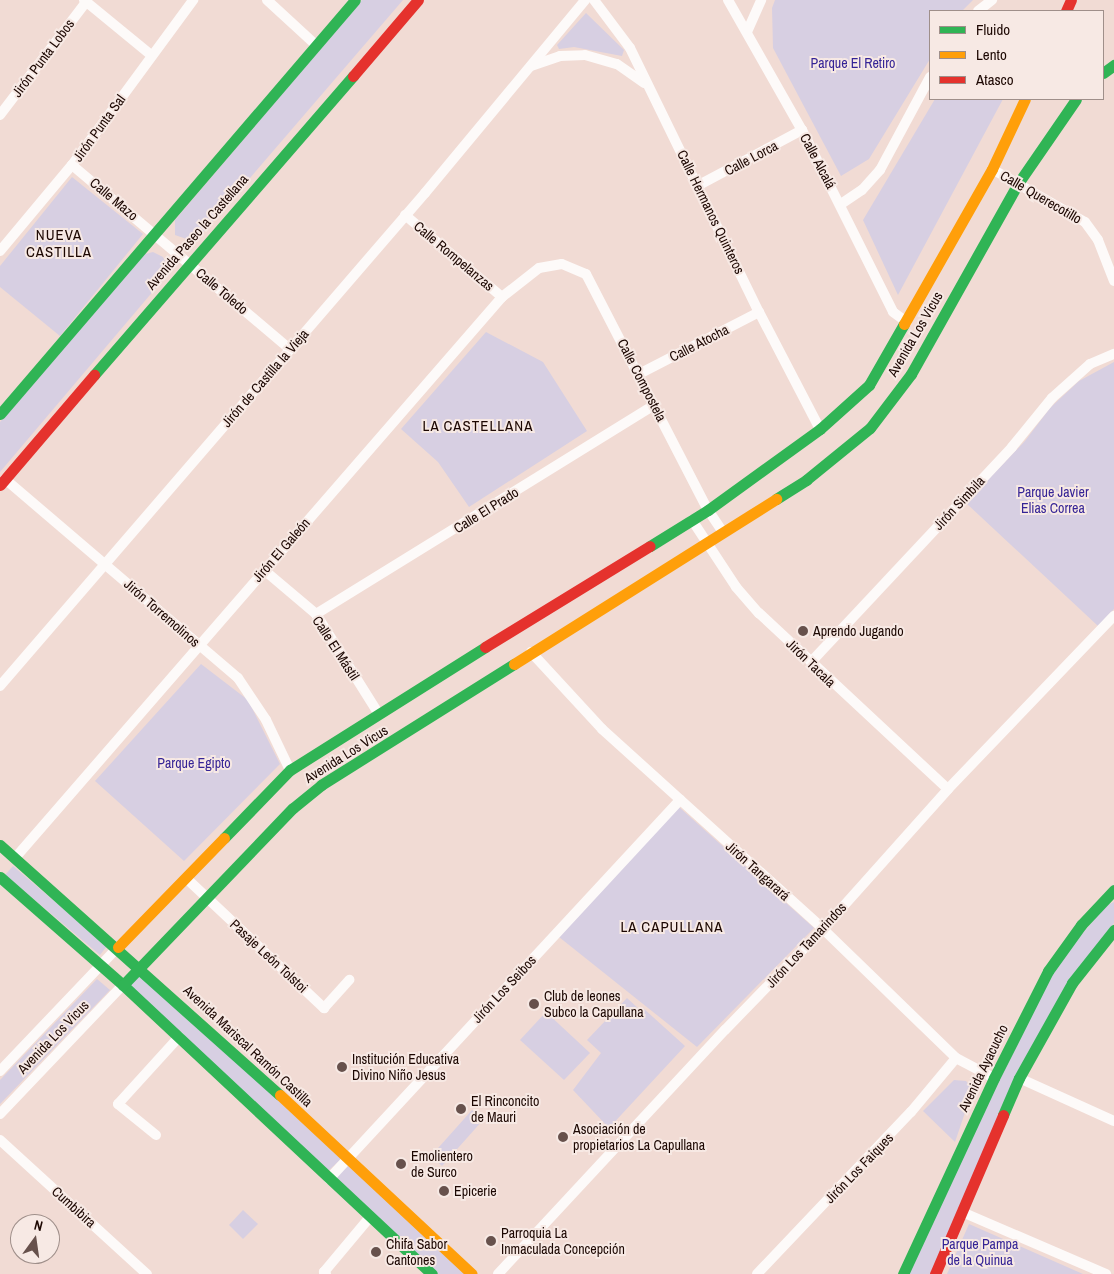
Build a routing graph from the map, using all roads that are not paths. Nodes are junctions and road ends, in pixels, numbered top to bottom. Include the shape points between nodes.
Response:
1 (193, 0) edge
2 (267, 0) edge
3 (355, 0) edge
4 (418, 0) edge
5 (584, 0) edge
6 (594, 0) edge
7 (728, 0) edge
8 (761, 0) edge
9 (992, 0) edge
10 (85, 1) edge
11 (979, 10) edge
12 (747, 32) junction
13 (316, 45) junction
14 (151, 55) junction
15 (528, 68) junction
16 (929, 79) edge
17 (647, 85) junction
18 (1025, 100) edge
19 (1075, 100) edge
20 (2, 108) edge
21 (802, 130) junction
22 (72, 165) junction
23 (992, 169) junction
24 (699, 185) junction
25 (1018, 185) junction
26 (841, 204) junction
27 (405, 215) junction
28 (155, 233) junction
29 (0, 252) edge
30 (190, 263) junction
31 (562, 264) joint
32 (1114, 281) edge
33 (502, 297) junction
34 (759, 312) junction
35 (907, 322) junction
36 (290, 349) junction
37 (1114, 354) edge
38 (639, 374) junction
39 (655, 405) junction
40 (0, 414) edge
41 (820, 429) junction
42 (2, 482) edge
43 (708, 510) junction
44 (692, 520) junction
45 (722, 531) junction
46 (706, 541) junction
47 (105, 563) junction
48 (264, 570) junction
49 (316, 614) junction
50 (1114, 616) edge
51 (200, 645) junction
52 (531, 652) junction
53 (811, 662) junction
54 (0, 686) edge
55 (378, 713) junction
56 (290, 770) junction
57 (948, 789) junction
58 (680, 800) junction
59 (0, 844) edge
60 (15, 858) junction
61 (0, 877) edge
62 (186, 878) junction
63 (1114, 891) edge
64 (206, 897) junction
65 (823, 929) junction
66 (1114, 930) edge
67 (118, 948) junction
68 (101, 965) junction
69 (140, 967) junction
70 (349, 980) dead end
71 (123, 985) junction
72 (179, 1037) junction
73 (956, 1058) junction
74 (0, 1070) edge
75 (994, 1078) junction
76 (1019, 1078) junction
77 (0, 1114) edge
78 (1114, 1121) edge
79 (156, 1135) dead end
80 (0, 1140) edge
81 (347, 1160) junction
82 (329, 1179) junction
83 (962, 1212) junction
84 (370, 1217) junction
85 (147, 1274) edge
86 (326, 1274) edge
87 (432, 1274) edge
88 (472, 1274) edge
89 (498, 1274) edge
90 (757, 1274) edge
91 (904, 1274) edge
92 (935, 1274) edge
93 (1106, 1274) edge

1 - 14 street, Jirón Punta Sal
2 - 13 street
3 - 13 main road
4 - 30 main road, Avenida Paseo la Castellana
5 - 15 street, Jirón de Castilla la Vieja
6 - 17 street, Calle Hermanos Quinteros via 630,48
7 - 12 street, Calle Alcalá
8 - 12 street
9 - 11 street
10 - 14 street
10 - 20 street, Jirón Punta Lobos
12 - 21 street, Calle Alcalá
13 - 28 main road
14 - 22 street, Jirón Punta Sal
15 - 17 street, Jirón de Castilla la Vieja via 560,56 585,54 618,64
15 - 27 street, Jirón de Castilla la Vieja
16 - 26 street via 880,170 862,190
17 - 24 street, Calle Hermanos Quinteros
18 - 23 main road, Avenida Los Vicus
19 - 25 main road, Avenida Los Vicus
21 - 24 street, Calle Lorca
21 - 26 street, Calle Alcalá
22 - 28 street, Calle Mazo
22 - 29 street, Jirón Punta Sal
23 - 25 street, Calle Querecotillo
23 - 35 main road, Avenida Los Vicus
24 - 34 street, Calle Hermanos Quinteros
25 - 32 street, Calle Querecotillo via 1085,222 1098,240
25 - 45 main road, Avenida Los Vicus via 911,374 870,428 806,480
26 - 35 street, Calle Alcalá via 893,312
27 - 33 street, Calle Rompelanzas
27 - 36 street, Jirón de Castilla la Vieja
28 - 30 street, Calle Toledo
28 - 40 main road
30 - 36 street, Calle Toledo
30 - 42 main road, Avenida Paseo la Castellana
31 - 33 street, Jirón El Galeón via 539,268
31 - 38 street, Calle Compostela via 586,274
33 - 48 street, Jirón El Galeón
34 - 38 street, Calle Atocha
34 - 41 street, Calle Hermanos Quinteros
35 - 41 main road, Avenida Los Vicus via 868,385
36 - 47 street, Jirón de Castilla la Vieja
37 - 53 street, Jirón Simbila via 1090,364 1052,398 1012,446
38 - 39 street, Calle Compostela
39 - 43 street, Calle Compostela
39 - 49 street, Calle El Prado
41 - 43 main road, Avenida Los Vicus
42 - 47 street, Jirón Torremolinos
43 - 44 main road, Avenida Los Vicus
43 - 45 street
44 - 46 street, Jirón Tacala
44 - 55 main road, Avenida Los Vicus
45 - 46 main road, Avenida Los Vicus
46 - 52 main road, Avenida Los Vicus
46 - 53 street, Jirón Tacala via 736,587
47 - 51 street, Jirón Torremolinos
47 - 54 street, Jirón de Castilla la Vieja
48 - 49 street, Calle El Mástil
48 - 51 street, Jirón El Galeón
49 - 55 street, Calle El Mástil
50 - 57 street, Jirón Los Tamarindos
51 - 56 street, Jirón Torremolinos via 238,678 255,700
51 - 60 street, Jirón El Galeón
52 - 58 street, Jirón Tangarará via 602,729
52 - 64 main road, Avenida Los Vicus via 321,785 293,808
53 - 57 street, Jirón Tacala
55 - 56 main road, Avenida Los Vicus
56 - 62 main road, Avenida Los Vicus
57 - 65 street, Jirón Los Tamarindos
58 - 65 street, Jirón Tangarará
58 - 81 street, Jirón Los Seibos
59 - 60 main road, Avenida Mariscal Ramón Castilla
60 - 67 main road, Avenida Mariscal Ramón Castilla
61 - 68 main road
62 - 64 street, Pasaje León Tolstoi
62 - 67 main road, Avenida Los Vicus
63 - 75 main road, Avenida Ayacucho via 1082,925 1048,971
64 - 69 main road, Avenida Los Vicus
64 - 70 street, Pasaje León Tolstoi via 324,1008
65 - 73 street, Jirón Tangarará
65 - 89 street, Jirón Los Tamarindos
66 - 76 main road via 1072,983
67 - 68 street, Avenida Los Vicus
67 - 69 main road, Avenida Mariscal Ramón Castilla
68 - 71 main road
68 - 74 street, Avenida Los Vicus
69 - 71 main road, Avenida Los Vicus
69 - 81 main road, Avenida Mariscal Ramón Castilla
71 - 72 main road
71 - 77 street, Avenida Los Vicus
72 - 79 street via 118,1104
72 - 82 main road
73 - 75 street, Jirón Tangarará
73 - 90 street, Jirón Los Faiques via 911,1112
75 - 91 main road, Avenida Ayacucho
76 - 78 street
76 - 83 main road
80 - 85 street, Cumbibira
81 - 82 street, Jirón Los Seibos
81 - 88 main road, Avenida Mariscal Ramón Castilla
82 - 84 main road
83 - 92 main road
83 - 93 street
84 - 86 street via 324,1272
84 - 87 main road

